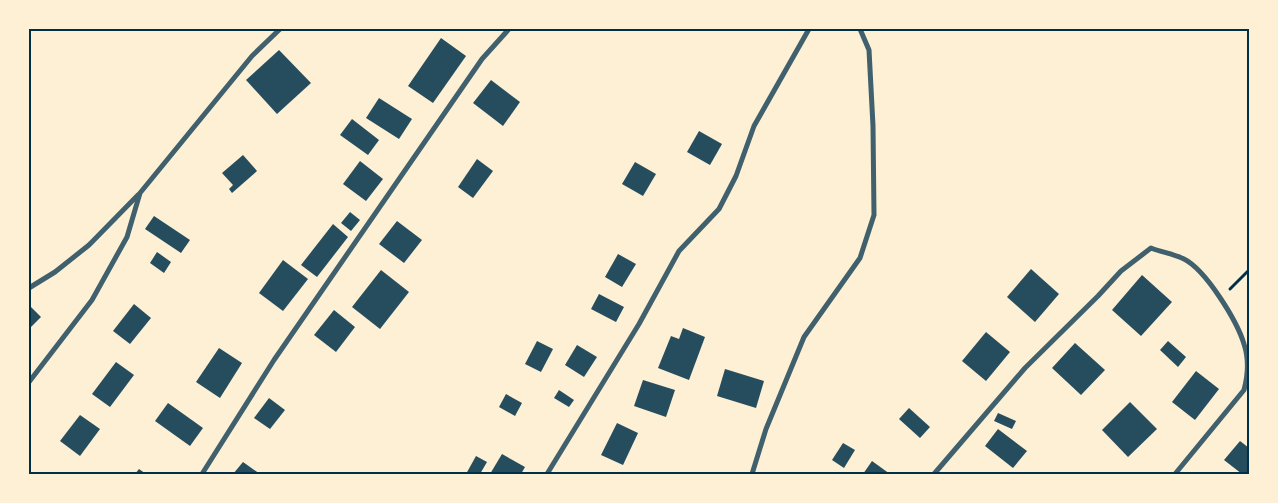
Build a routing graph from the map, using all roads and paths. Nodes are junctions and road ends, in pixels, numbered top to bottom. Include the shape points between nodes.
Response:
1 (280, 29) edge
2 (509, 29) edge
3 (809, 29) edge
4 (860, 29) edge
5 (140, 193) junction
6 (1249, 270) edge
7 (29, 288) edge
8 (1221, 298) junction
9 (29, 382) edge
10 (202, 474) edge
11 (548, 474) edge
12 (752, 474) edge
13 (934, 474) edge
14 (1175, 474) edge

1 - 5 street via 252,56
2 - 10 street via 482,59 274,360
3 - 11 street via 754,126 736,176 719,209 679,250 639,324
4 - 12 street via 869,50 874,215 860,258 804,337 766,430
5 - 7 street via 89,245
5 - 9 street via 127,237 92,300
6 - 8 path
8 - 13 street via 1185,259 1151,248 1121,271 1025,368
8 - 14 street via 1244,343 1248,376 1244,390

